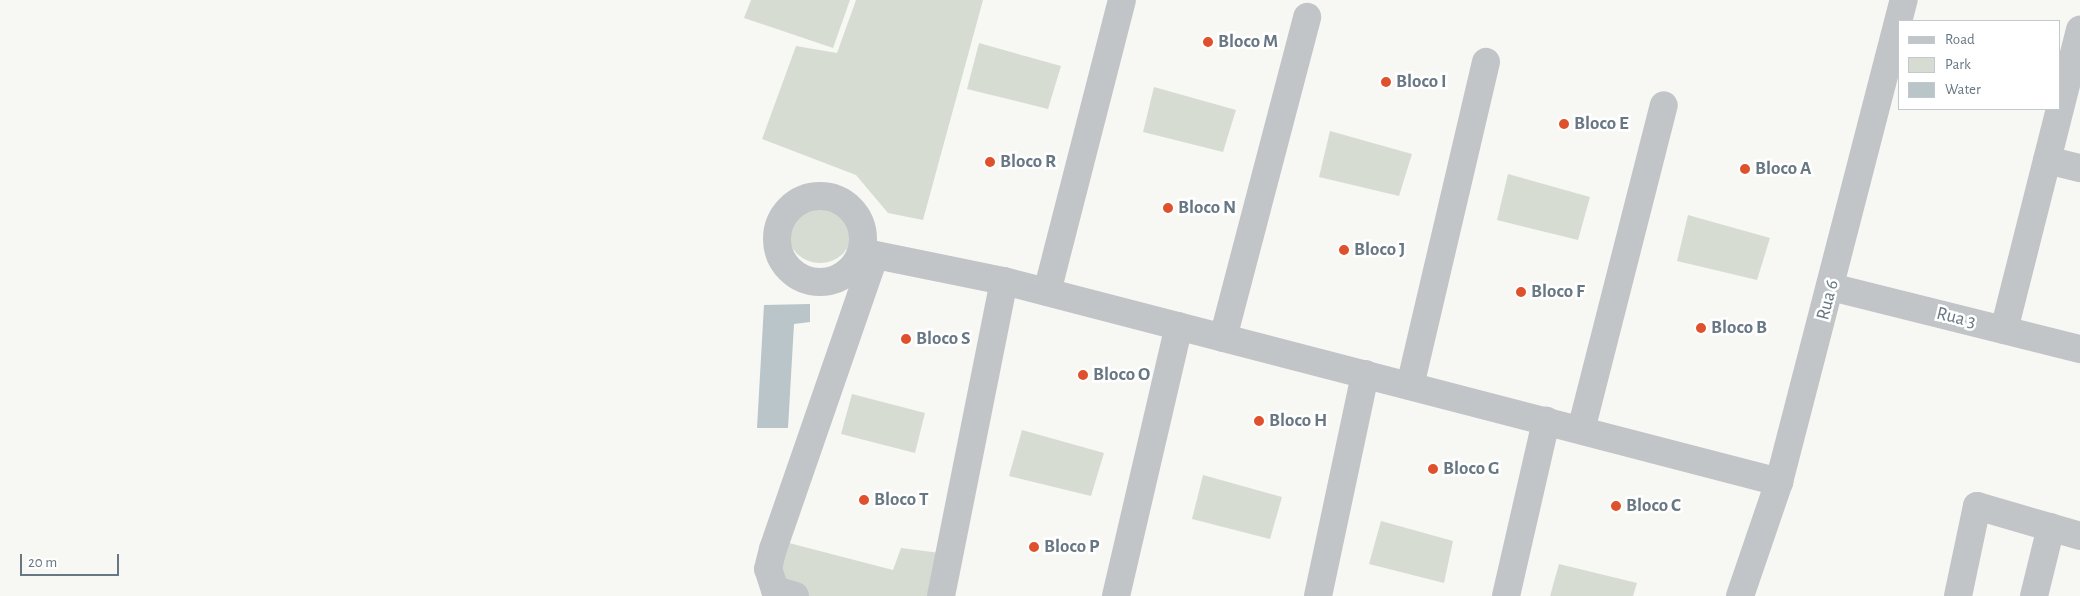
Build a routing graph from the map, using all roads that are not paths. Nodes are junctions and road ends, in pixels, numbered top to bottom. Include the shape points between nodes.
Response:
1 (1122, 0) edge
2 (1904, 0) edge
3 (1307, 17) dead end
4 (1899, 20) edge
5 (1898, 24) edge
6 (2080, 29) edge
7 (1486, 62) dead end
8 (2076, 67) edge
9 (1664, 105) dead end
10 (2047, 160) junction
11 (2080, 168) edge
12 (1004, 281) junction
13 (1832, 286) junction
14 (1047, 292) junction
15 (1180, 326) junction
16 (2004, 330) junction
17 (1223, 338) junction
18 (2080, 349) edge
19 (1365, 374) junction
20 (1410, 386) junction
21 (1546, 421) junction
22 (1580, 430) junction
23 (1779, 482) junction
24 (2051, 526) junction
25 (2080, 536) edge
26 (795, 596) edge
27 (941, 596) edge
28 (1116, 596) edge
29 (1318, 596) edge
30 (1506, 596) edge
31 (1740, 596) edge
32 (1958, 596) edge
33 (2034, 596) edge

1 - 14 street
2 - 4 street, Rua 6
3 - 17 street
5 - 13 street, Rua 6
6 - 8 street
7 - 20 street
8 - 10 street
9 - 22 street
10 - 11 street
10 - 16 street
12 - 14 street
12 - 26 street via 868,253 768,569 775,590
12 - 27 street
13 - 16 street, Rua 3
13 - 23 street, Rua 6
14 - 15 street
15 - 17 street
15 - 28 street
16 - 18 street, Rua 3
17 - 19 street
19 - 20 street
19 - 29 street
20 - 21 street
21 - 22 street
21 - 30 street
22 - 23 street
23 - 31 street, Rua 6
24 - 25 street
24 - 32 street via 1977,506
24 - 33 street

